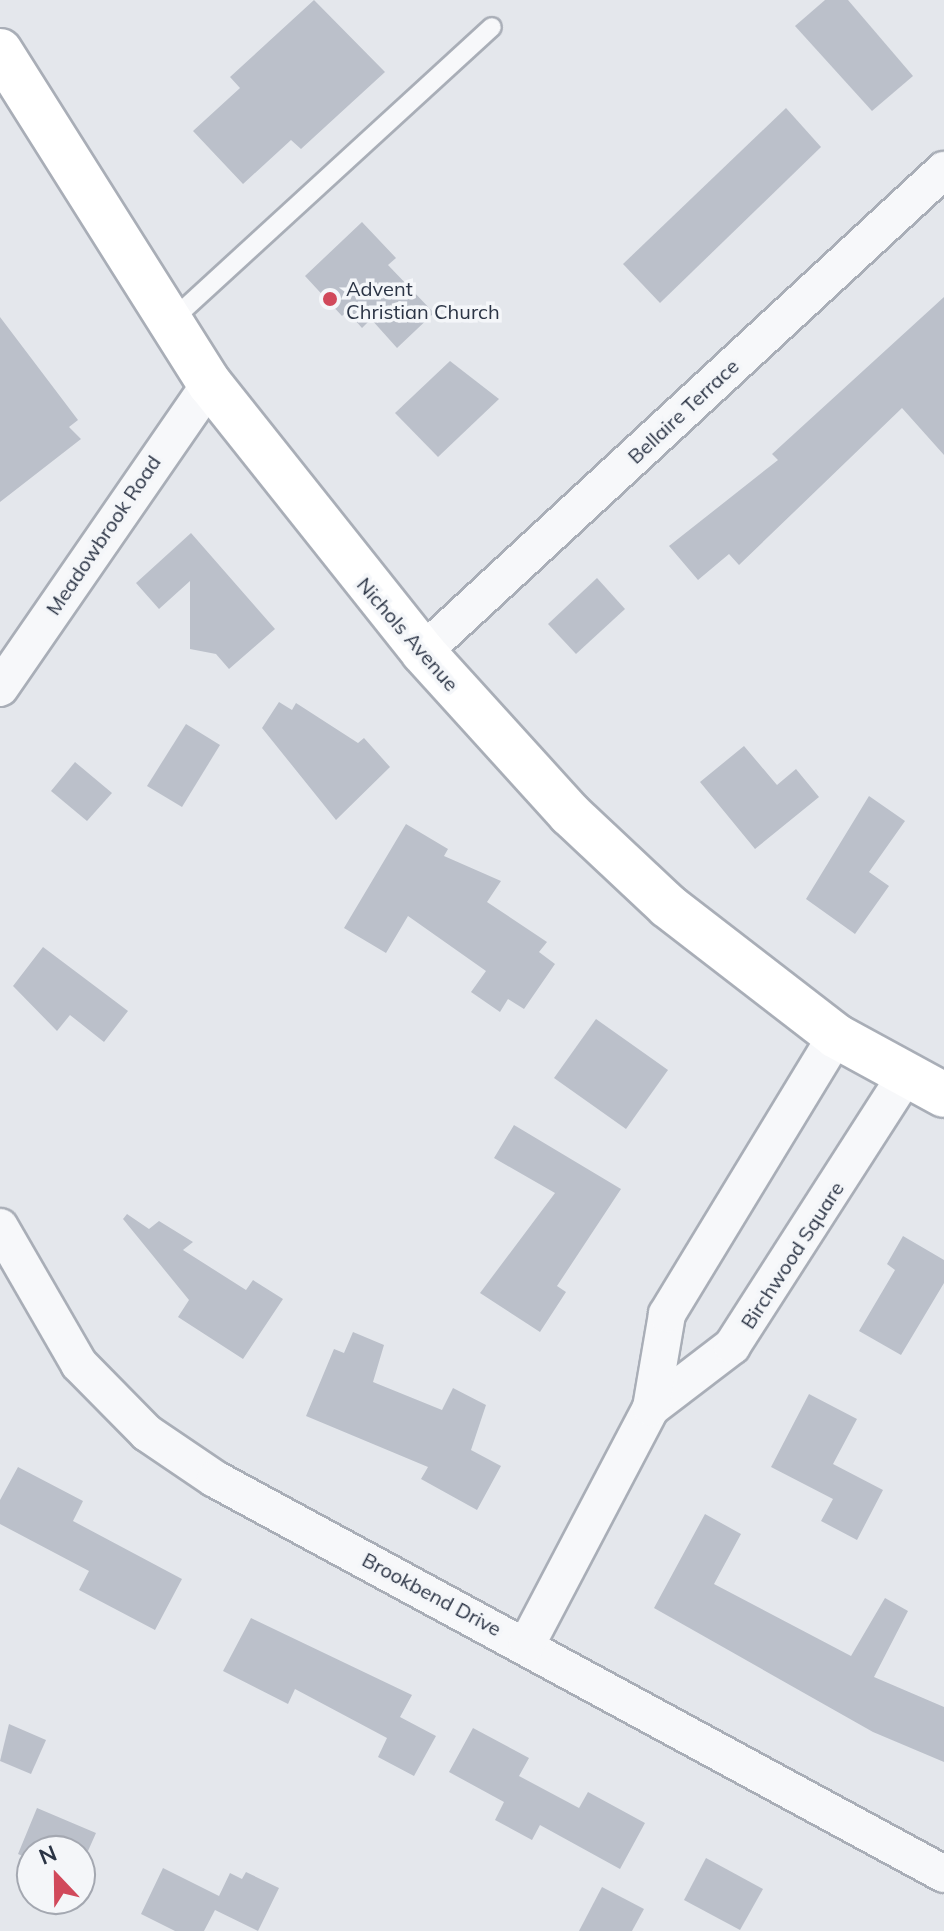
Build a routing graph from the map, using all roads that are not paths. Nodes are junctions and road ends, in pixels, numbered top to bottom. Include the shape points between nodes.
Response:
1 (492, 27) dead end
2 (0, 51) edge
3 (944, 170) edge
4 (169, 323) junction
5 (210, 384) junction
6 (423, 652) junction
7 (0, 688) edge
8 (836, 1036) junction
9 (925, 1086) edge
10 (0, 1227) edge
11 (651, 1408) junction
12 (527, 1644) junction
13 (944, 1874) edge

1 - 4 lane
2 - 4 main road, Nichols Avenue
3 - 6 street, Bellaire Terrace
4 - 5 main road, Nichols Avenue
5 - 6 main road, Nichols Avenue
5 - 7 street, Meadowbrook Road
6 - 8 main road, Nichols Avenue via 570,814 657,896
8 - 9 main road, Nichols Avenue
8 - 11 street, Birchwood Square via 667,1314
9 - 11 street, Birchwood Square via 732,1346
10 - 12 street, Brookbend Drive via 79,1364 147,1433 215,1479
11 - 12 street, Birchwood Square
12 - 13 street, Brookbend Drive

